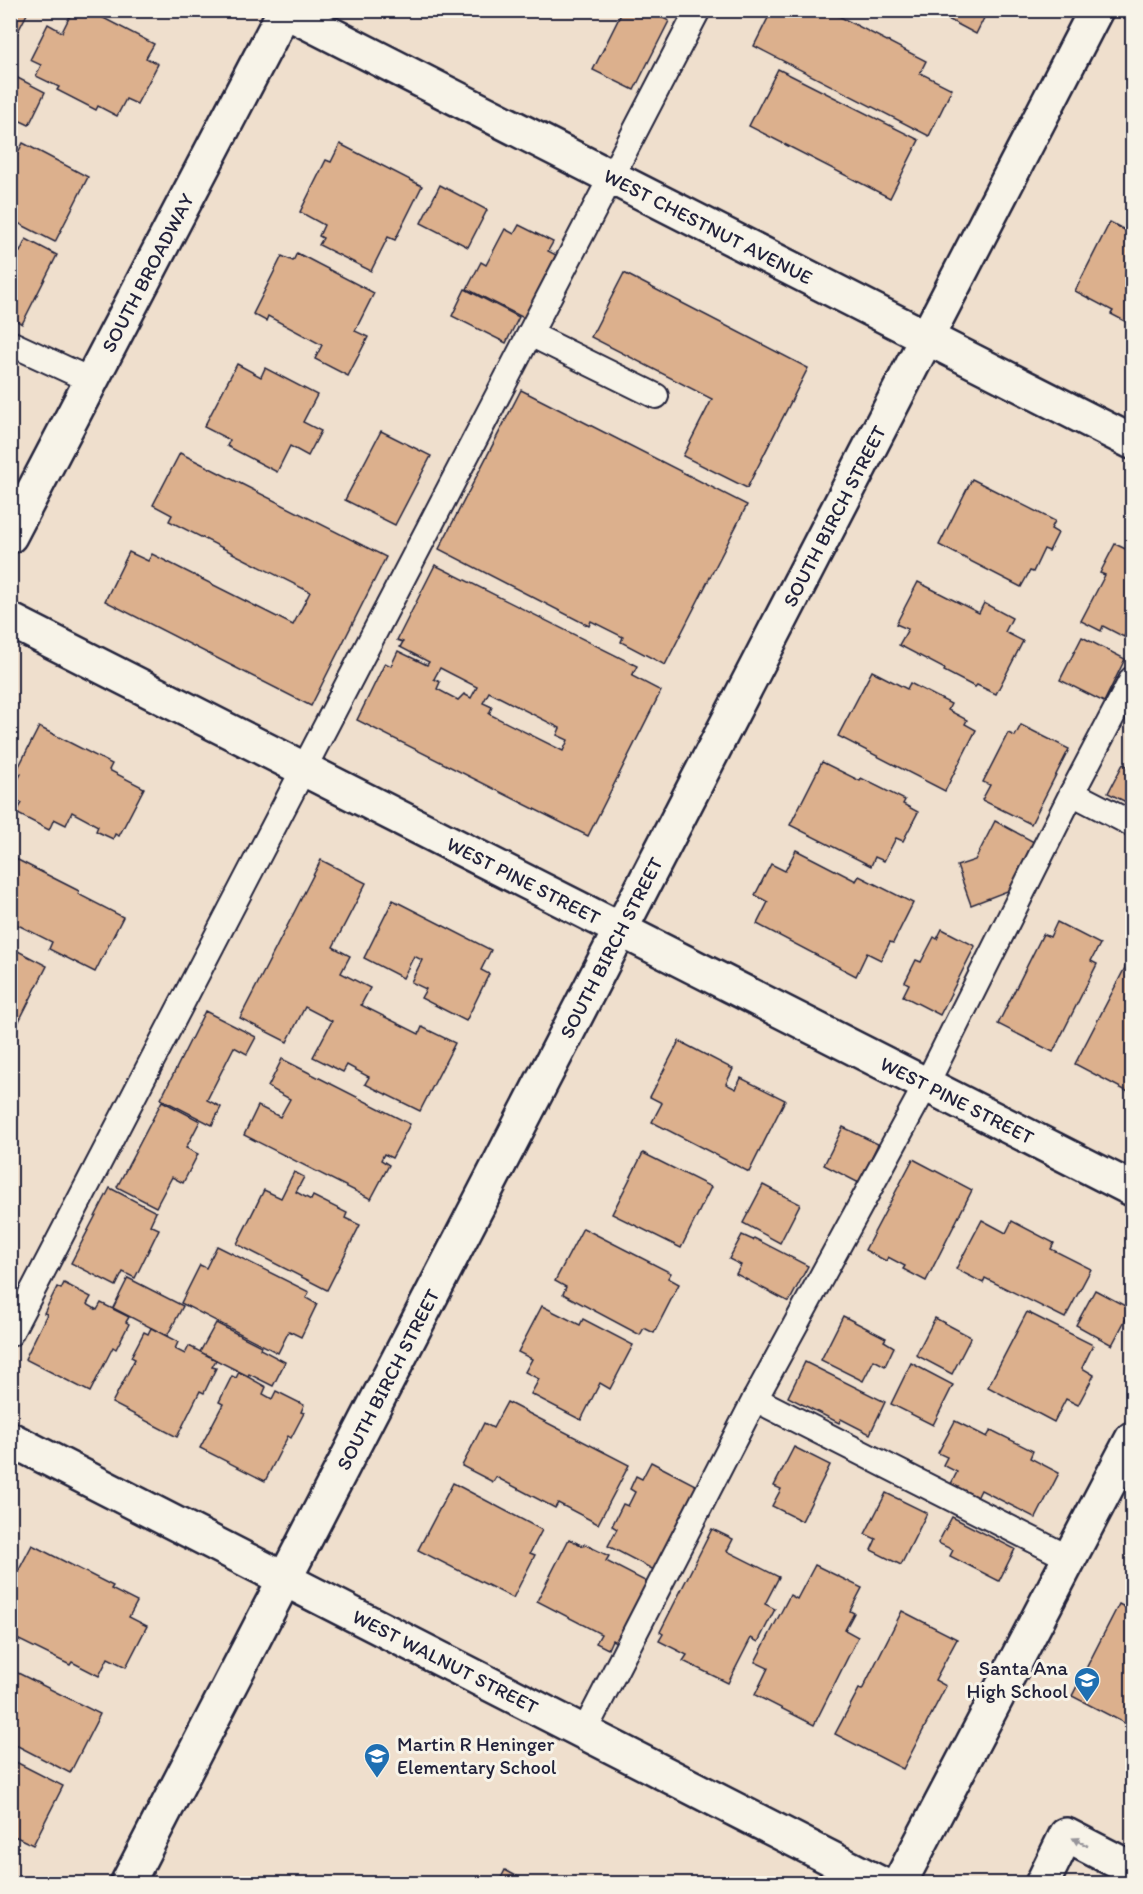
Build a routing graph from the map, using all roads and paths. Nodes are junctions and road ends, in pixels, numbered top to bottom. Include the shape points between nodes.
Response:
1 (698, 10) edge
2 (1096, 10) edge
3 (284, 11) edge
4 (612, 177) junction
5 (530, 334) junction
6 (927, 338) junction
7 (10, 343) edge
8 (92, 381) junction
9 (657, 396) dead end
10 (1132, 442) edge
11 (10, 536) edge
12 (10, 620) edge
13 (1132, 679) edge
14 (304, 769) junction
15 (1072, 793) junction
16 (1132, 824) edge
17 (621, 930) junction
18 (926, 1085) junction
19 (1132, 1189) edge
20 (10, 1334) edge
21 (755, 1399) junction
22 (10, 1439) edge
23 (1132, 1439) edge
24 (1069, 1558) junction
25 (284, 1579) junction
26 (584, 1732) junction
27 (1132, 1869) edge
28 (127, 1884) edge
29 (881, 1884) edge
30 (899, 1884) edge
31 (1042, 1884) edge

1 - 4 lane
2 - 6 street, SOUTH BIRCH STREET
3 - 4 street, WEST CHESTNUT AVENUE
3 - 8 street, SOUTH BROADWAY
4 - 5 lane
4 - 6 street, WEST CHESTNUT AVENUE
5 - 9 lane
5 - 14 lane
6 - 10 street, WEST CHESTNUT AVENUE
6 - 17 street, SOUTH BIRCH STREET
7 - 8 lane
8 - 11 street, SOUTH BROADWAY
12 - 14 street, WEST PINE STREET
13 - 15 lane
14 - 17 street, WEST PINE STREET
14 - 20 lane
15 - 16 lane
15 - 18 lane
17 - 18 street, WEST PINE STREET
17 - 25 street, SOUTH BIRCH STREET
18 - 19 street, WEST PINE STREET
18 - 21 lane
21 - 24 lane
21 - 26 lane
22 - 25 street, WEST WALNUT STREET
23 - 24 street
24 - 30 street
25 - 26 street, WEST WALNUT STREET
25 - 28 street, SOUTH BIRCH STREET
26 - 29 street, WEST WALNUT STREET
27 -> 31 street via 1066,1835

